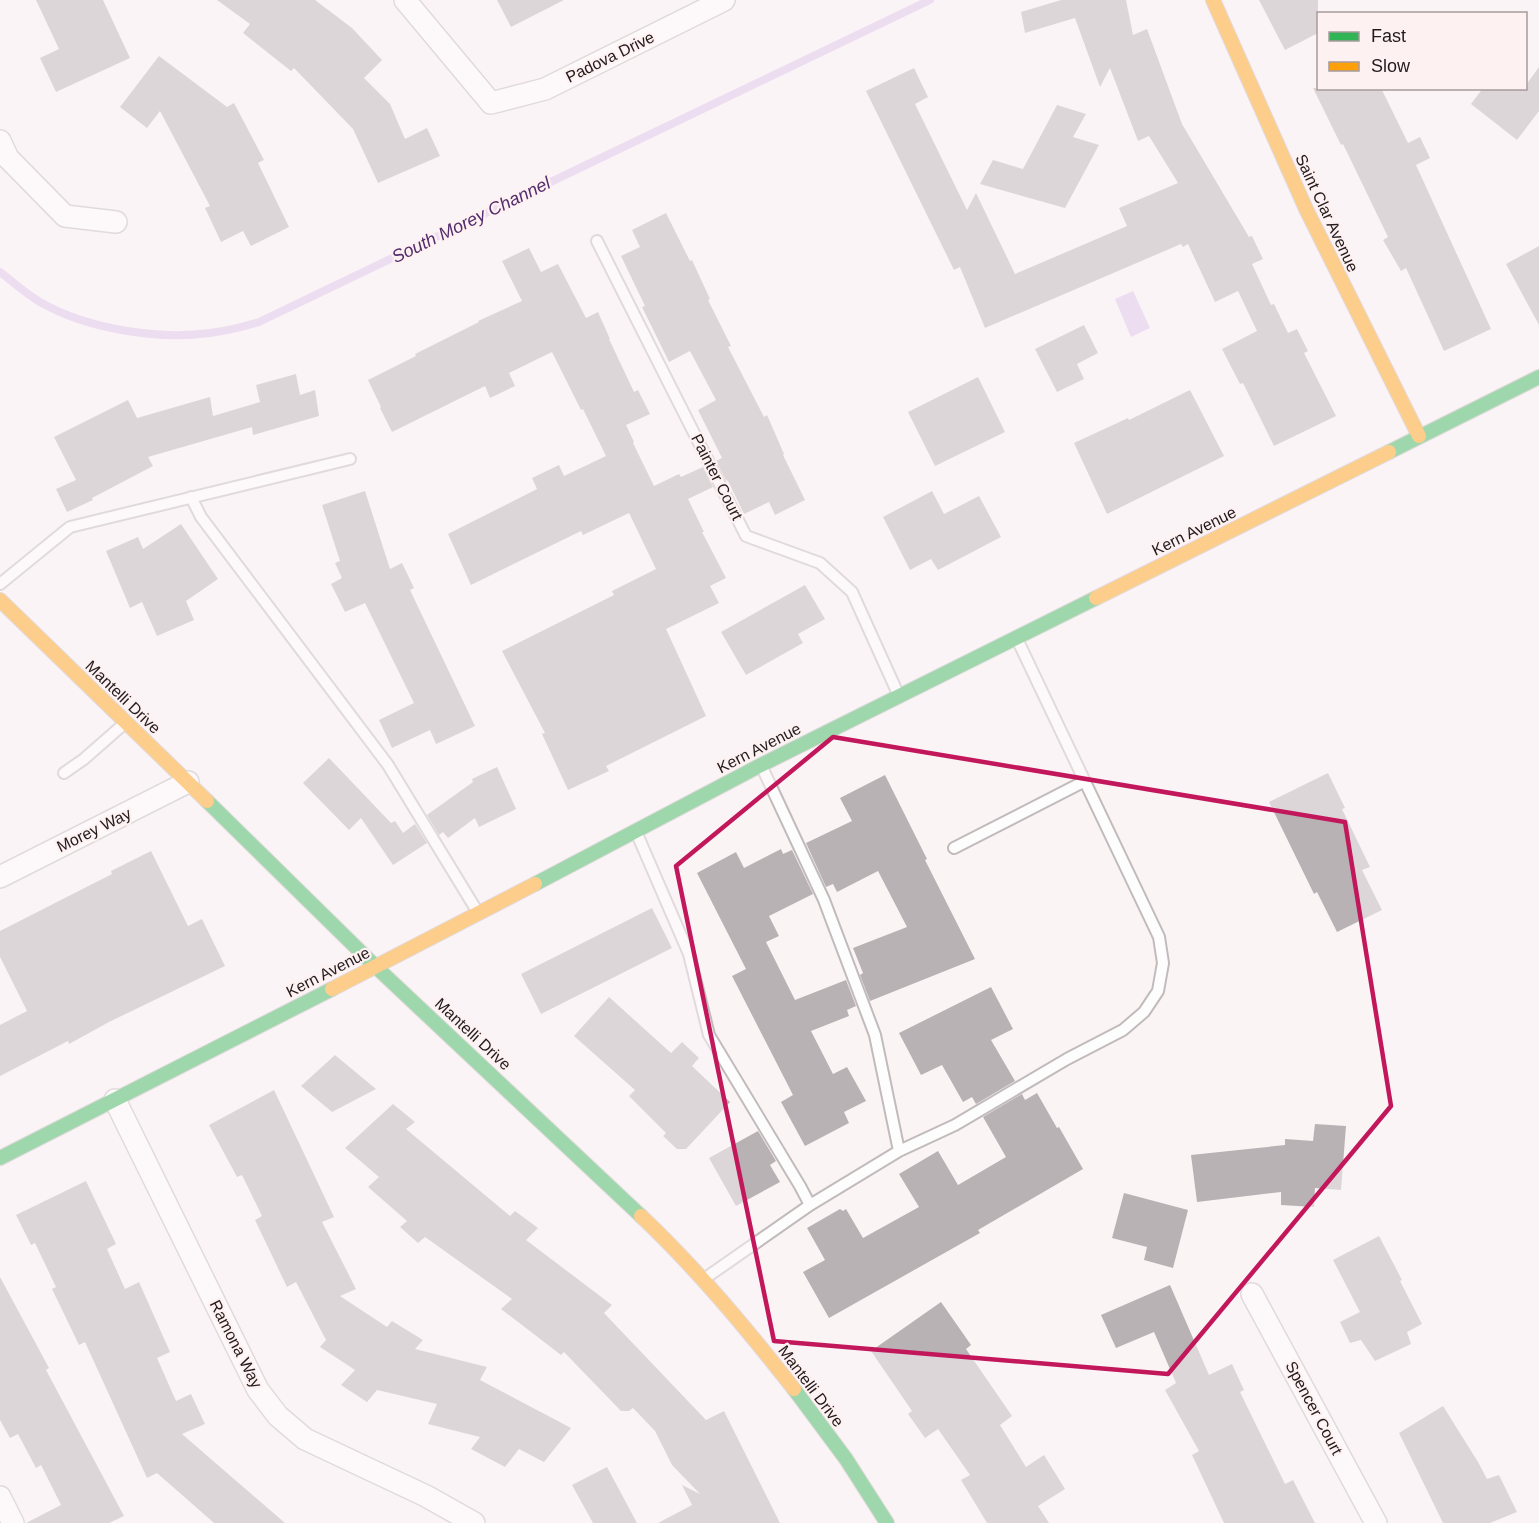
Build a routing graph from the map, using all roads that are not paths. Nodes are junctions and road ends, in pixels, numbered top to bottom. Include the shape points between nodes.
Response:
1 (405, 0) edge
2 (724, 0) edge
3 (1213, 0) edge
4 (0, 141) edge
5 (116, 222) dead end
6 (597, 240) dead end
7 (1539, 377) edge
8 (1419, 436) junction
9 (350, 459) dead end
10 (191, 496) junction
11 (0, 584) edge
12 (0, 600) edge
13 (1017, 637) junction
14 (898, 696) junction
15 (125, 722) junction
16 (761, 765) junction
17 (64, 773) dead end
18 (1085, 781) junction
19 (188, 782) junction
20 (635, 831) junction
21 (954, 848) dead end
22 (0, 877) edge
23 (478, 913) junction
24 (376, 967) junction
25 (115, 1100) junction
26 (899, 1151) junction
27 (0, 1158) edge
28 (810, 1205) junction
29 (704, 1279) junction
30 (1252, 1294) dead end
31 (0, 1497) edge
32 (14, 1523) edge
33 (474, 1523) edge
34 (887, 1523) edge
35 (1376, 1523) edge

1 - 2 street, Padova Drive via 491,103 545,89
3 - 8 street, Saint Clar Avenue via 1306,209
4 - 5 street via 8,158 65,216
6 - 14 lane, Painter Court via 747,536 820,563 852,592
7 - 8 street, Kern Avenue
8 - 13 street, Kern Avenue
9 - 10 lane
10 - 11 lane via 70,527
10 - 23 lane via 201,517 388,765
12 - 15 street, Mantelli Drive
13 - 14 street, Kern Avenue
13 - 18 lane
14 - 16 street, Kern Avenue
15 - 17 lane
15 - 19 street, Mantelli Drive
16 - 20 street, Kern Avenue
16 - 26 lane via 824,900 875,1035
18 - 21 lane
18 - 26 lane via 1159,937 1163,963 1158,991 1144,1012 1123,1030 955,1125
19 - 22 street, Morey Way
19 - 24 street, Mantelli Drive
20 - 23 street, Kern Avenue
20 - 28 lane via 688,954 709,1035
23 - 24 street, Kern Avenue
24 - 25 street, Kern Avenue
24 - 29 street, Mantelli Drive
25 - 27 street, Kern Avenue
25 - 33 street, Ramona Way via 258,1390 278,1416 305,1438
26 - 28 lane
28 - 29 lane
29 - 34 street, Mantelli Drive via 800,1396
30 - 35 street, Spencer Court
31 - 32 street

